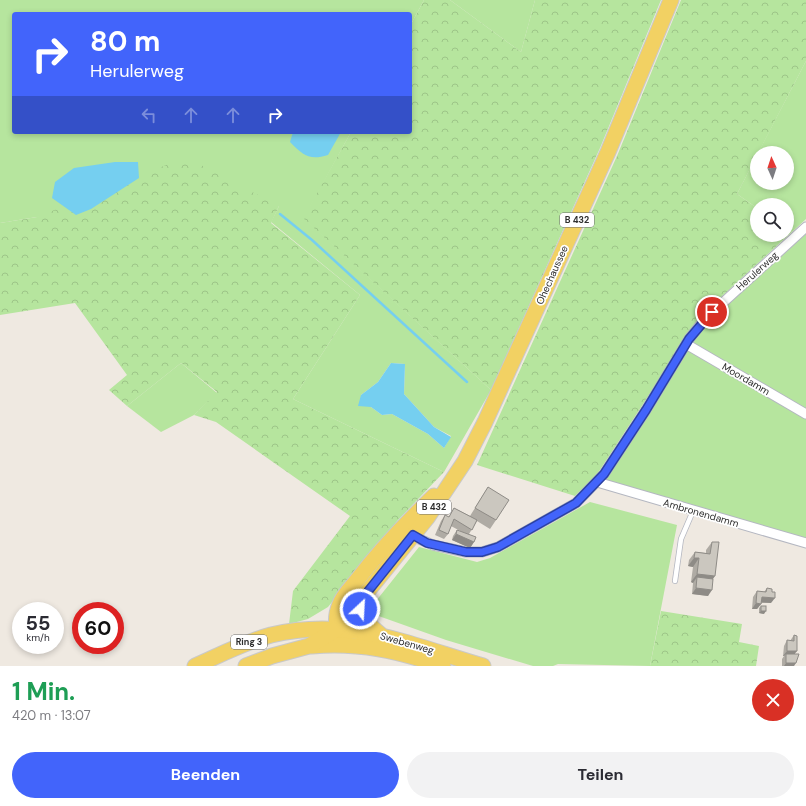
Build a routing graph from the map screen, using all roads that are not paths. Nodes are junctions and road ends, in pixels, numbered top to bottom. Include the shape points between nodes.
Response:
1 (671, 0) edge
2 (806, 227) edge
3 (686, 344) junction
4 (806, 414) edge
5 (452, 479) junction
6 (597, 482) junction
7 (693, 511) junction
8 (414, 515) junction
9 (413, 535) junction
10 (391, 538) junction
11 (806, 543) edge
12 (675, 581) dead end
13 (361, 600) junction
14 (340, 602) junction
15 (337, 629) junction
16 (306, 630) junction
17 (380, 634) junction
18 (348, 645) junction
19 (309, 646) junction
20 (195, 666) edge
21 (246, 666) edge
22 (443, 666) edge
23 (483, 666) edge

1 - 5 main road, Ohechaussee / B 432 via 608,152 498,395 472,450
2 - 3 street, Herulerweg via 705,318
3 - 4 street, Moordamm
3 - 6 street, Herulerweg via 646,410
5 - 8 main road, B 432
5 - 9 main road, B 432
6 - 7 street, Ambronendamm
6 - 9 street, Herulerweg via 566,509 488,551 466,552 427,543
7 - 11 street, Ambronendamm
7 - 12 lane via 682,539
8 - 9 street via 411,525
8 - 10 main road, B 432
9 - 10 street
9 - 13 main road, B 432
10 - 14 main road, B 432
13 - 15 main road, B 432
13 - 17 main road via 363,618
14 - 15 main road via 336,618
14 - 16 main road, B 432 via 325,617
15 - 16 main road, Swebenweg / Ring 3
15 - 17 main road, Swebenweg / Ring 3
15 - 18 main road
15 - 19 main road, B 432
16 - 20 main road, Ring 3 via 259,639
17 - 23 main road, Swebenweg / Ring 3
18 - 19 main road, Swebenweg / Ring 3
18 - 22 main road, Swebenweg / Ring 3 via 388,649
19 - 21 main road, Ring 3

